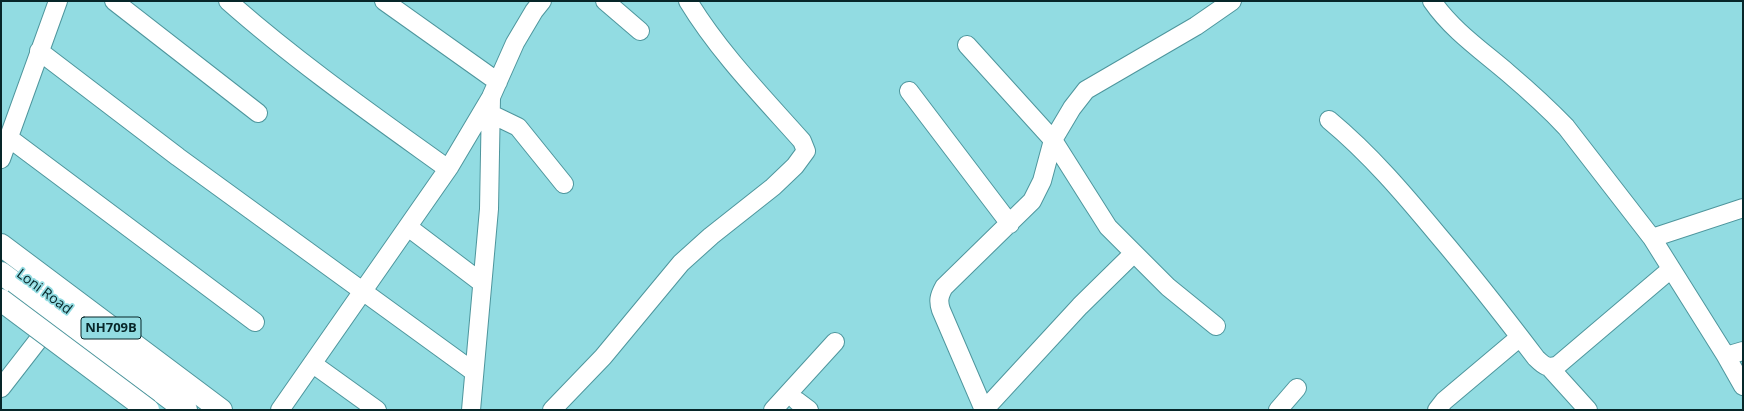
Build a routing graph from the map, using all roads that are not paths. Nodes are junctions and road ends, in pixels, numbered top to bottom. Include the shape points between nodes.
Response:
1 (58, 1) edge
2 (114, 1) edge
3 (228, 1) edge
4 (384, 1) edge
5 (605, 1) edge
6 (688, 1) edge
7 (1232, 1) edge
8 (1432, 1) edge
9 (532, 4) edge
10 (640, 31) dead end
11 (967, 45) dead end
12 (39, 51) junction
13 (909, 91) dead end
14 (493, 98) junction
15 (258, 113) dead end
16 (1329, 120) dead end
17 (9, 138) junction
18 (1053, 140) junction
19 (1, 159) edge
20 (448, 169) junction
21 (564, 184) dead end
22 (1743, 208) edge
23 (1010, 224) junction
24 (408, 227) junction
25 (1652, 238) junction
26 (1, 245) edge
27 (1134, 253) junction
28 (1, 260) edge
29 (1671, 269) junction
30 (1, 273) edge
31 (1, 279) edge
32 (482, 283) junction
33 (363, 292) junction
34 (1, 300) edge
35 (54, 319) junction
36 (255, 322) dead end
37 (1216, 326) dead end
38 (1520, 337) junction
39 (835, 342) dead end
40 (1743, 351) edge
41 (1726, 356) junction
42 (313, 364) junction
43 (1550, 368) junction
44 (474, 372) junction
45 (1743, 386) edge
46 (1, 388) edge
47 (1297, 388) dead end
48 (148, 410) edge
49 (175, 410) edge
50 (186, 410) edge
51 (202, 410) edge
52 (222, 410) edge
53 (280, 410) edge
54 (377, 410) edge
55 (470, 410) edge
56 (552, 410) edge
57 (773, 410) edge
58 (1278, 410) edge
59 (1437, 410) edge
60 (1588, 410) edge

1 - 12 street
2 - 15 street
3 - 20 street via 333,87
4 - 14 street
5 - 10 street
6 - 56 street via 713,37 802,141 806,151 795,166 773,187 685,258 603,357
7 - 18 street via 1196,26 1091,86 1080,96
8 - 25 street via 1439,12 1472,44 1562,123
9 - 14 street
11 - 18 street
12 - 17 street
12 - 33 street via 178,157
13 - 23 street
14 - 20 street
14 - 21 street
14 - 32 street via 489,209
16 - 38 street via 1387,175 1487,293
17 - 19 street
17 - 36 street
18 - 23 street via 1037,193
18 - 27 street via 1100,216
20 - 24 street
22 - 25 street
23 - 27 street via 944,287 939,302 984,410 1080,306
24 - 32 street
24 - 33 street
25 - 29 street
26 - 52 highway, NH709B
27 - 37 street via 1168,288
28 - 51 highway, Loni Road / NH709B
29 - 41 street
29 - 43 street via 1558,365
30 - 50 highway, NH709B
31 - 35 highway, Loni Road / NH709B
32 - 44 street
33 - 42 street
33 - 44 street
34 - 48 highway, NH709B, bridge
35 - 46 street
35 - 49 highway, Loni Road / NH709B
38 - 43 street via 1536,358
38 - 59 street via 1444,401
39 - 57 street
40 - 41 street
41 - 45 street
42 - 53 street
42 - 54 street
43 - 60 street
44 - 55 street
47 - 58 street

